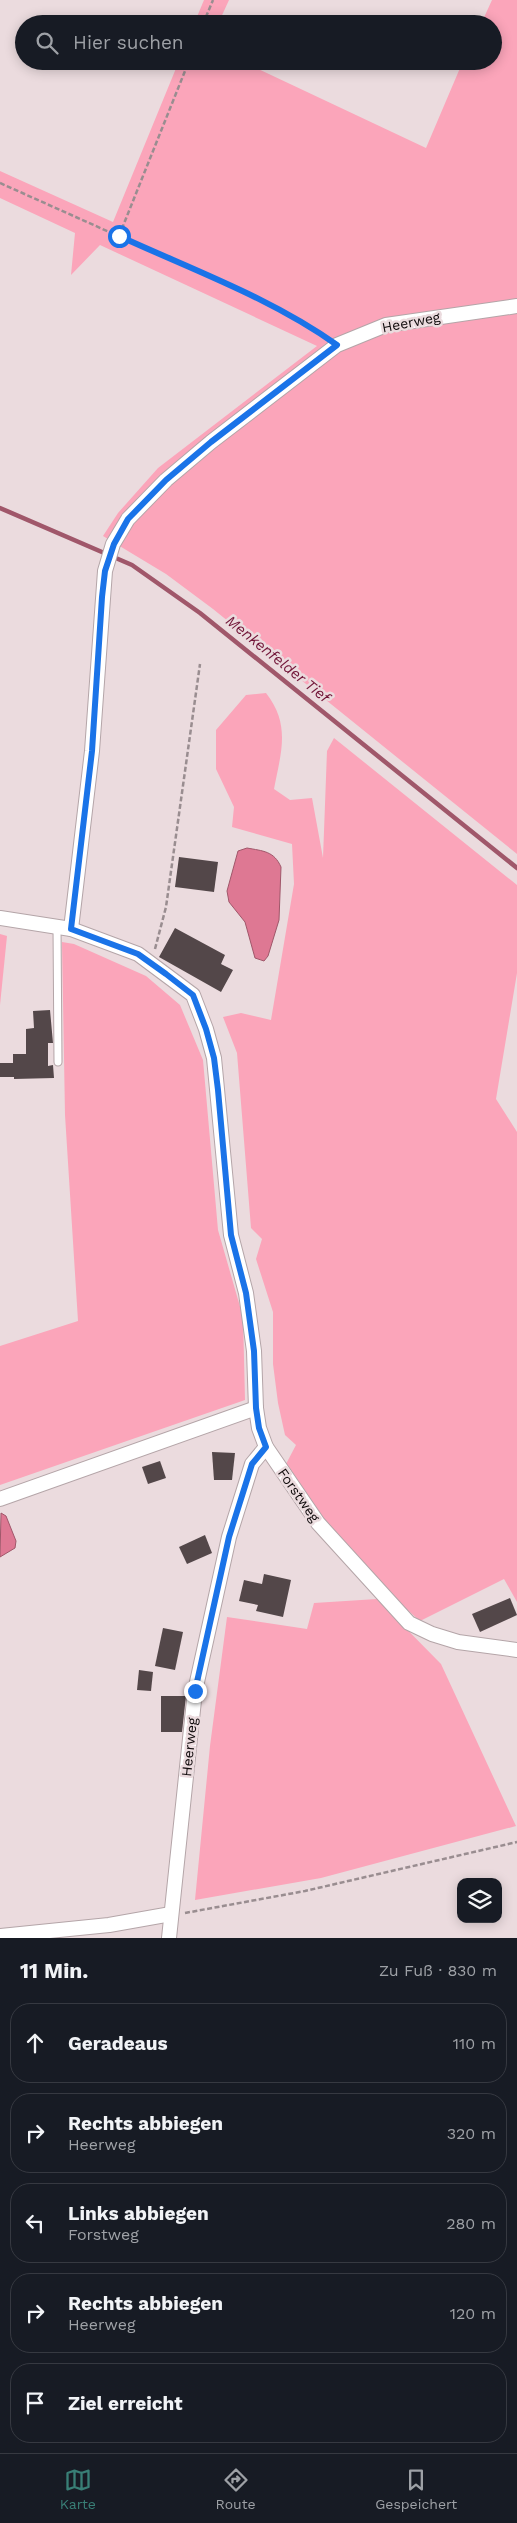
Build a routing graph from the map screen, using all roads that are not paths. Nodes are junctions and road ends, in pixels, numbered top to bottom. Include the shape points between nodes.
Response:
1 (517, 306) edge
2 (0, 918) edge
3 (64, 928) junction
4 (58, 1062) dead end
5 (256, 1408) junction
6 (266, 1447) junction
7 (0, 1499) edge
8 (517, 1650) edge
9 (171, 1914) junction
10 (0, 1936) edge
11 (169, 1938) edge

1 - 3 street, Heerweg via 386,325 337,345 211,442 166,480 128,519 114,544 105,571 92,751
2 - 3 street, Forstweg
3 - 4 lane
3 - 5 street, Forstweg via 138,954 193,995 214,1058 231,1235 251,1320
5 - 6 street, Forstweg
5 - 7 street
6 - 8 street, Forstweg via 318,1523 410,1623 458,1642
6 - 9 street, Heerweg via 252,1464 229,1537 195,1691
9 - 10 street via 109,1925
9 - 11 street, Heerweg

